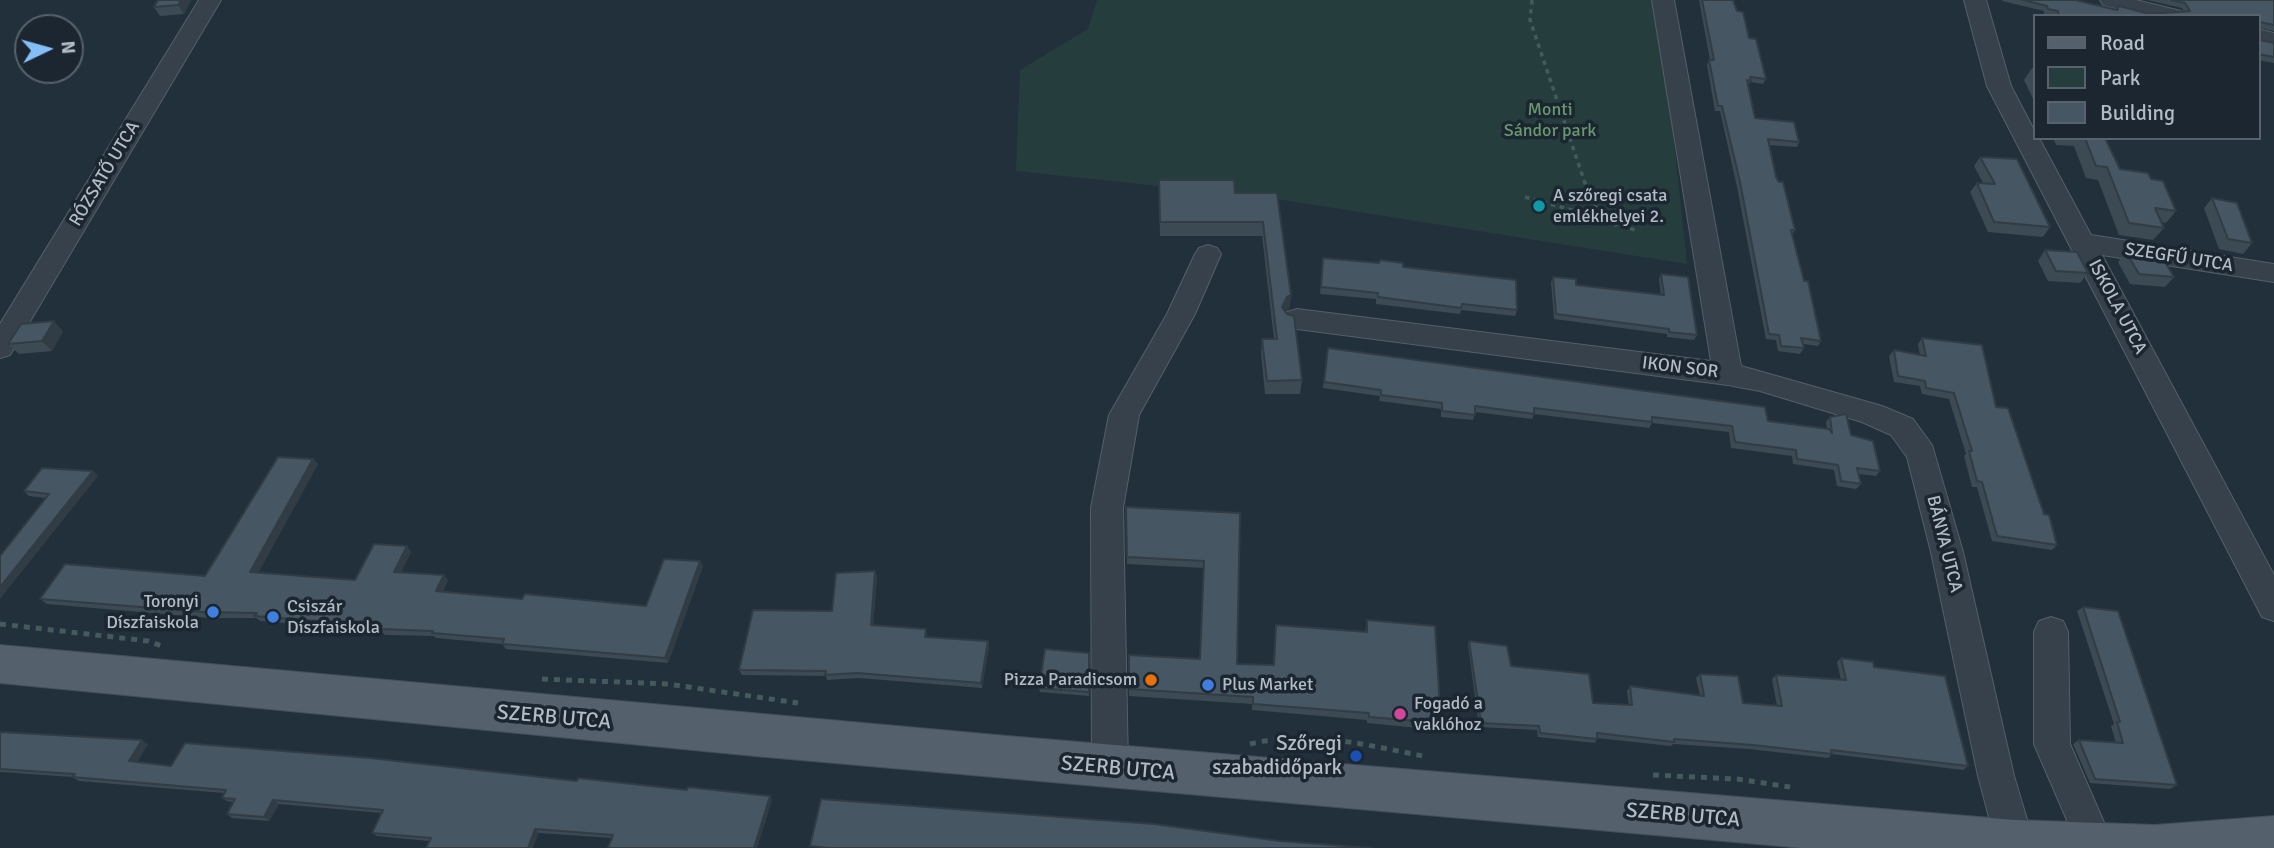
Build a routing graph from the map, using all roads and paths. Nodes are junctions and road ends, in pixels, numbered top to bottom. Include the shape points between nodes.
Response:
1 (210, 0) edge
2 (1532, 0) edge
3 (1663, 0) edge
4 (1975, 0) edge
5 (2111, 0) edge
6 (2165, 14) edge
7 (1525, 197) dead end
8 (1586, 215) dead end
9 (1636, 230) dead end
10 (2083, 243) junction
11 (1208, 254) dead end
12 (2274, 273) edge
13 (1297, 319) edge
14 (0, 348) edge
15 (1728, 374) junction
16 (2274, 607) edge
17 (2050, 632) dead end
18 (0, 664) edge
19 (1110, 768) junction
20 (2015, 843) junction
21 (2252, 843) edge
22 (2097, 846) junction

1 - 14 street, RÓZSATŐ UTCA
2 - 9 path via 1530,20 1592,204 1617,226
3 - 15 street, IKON SOR
4 - 10 street, ISKOLA UTCA via 1999,86
5 - 6 street
7 - 8 path
10 - 12 street, SZEGFŰ UTCA
10 - 16 street, ISKOLA UTCA
11 - 19 street via 1181,314 1124,415 1107,508
13 - 15 street, IKON SOR
15 - 20 street, BÁNYA UTCA via 1872,414 1902,427 1921,453
17 - 22 street via 2052,744
18 - 19 main road, SZERB UTCA
19 - 20 main road, SZERB UTCA
20 - 22 main road, SZERB UTCA
21 - 22 main road, SZERB UTCA

